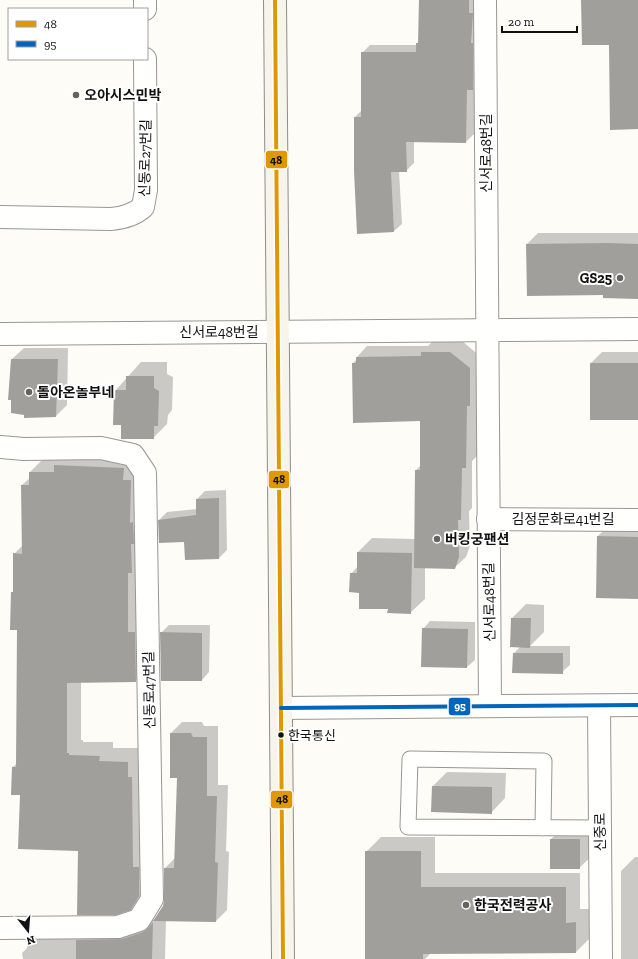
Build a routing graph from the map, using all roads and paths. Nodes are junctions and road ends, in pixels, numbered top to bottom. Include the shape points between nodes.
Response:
1 (275, 0) edge
2 (485, 0) edge
3 (145, 60) edge
4 (0, 218) edge
5 (638, 329) edge
6 (487, 330) junction
7 (277, 332) junction
8 (0, 334) edge
9 (0, 447) edge
10 (488, 519) junction
11 (638, 520) edge
12 (638, 705) edge
13 (490, 706) junction
14 (599, 706) junction
15 (281, 708) junction
16 (543, 828) junction
17 (600, 828) junction
18 (0, 928) edge
19 (283, 959) edge
20 (601, 959) edge

1 - 7 street
2 - 6 street, 신서로48번길
3 - 4 street, 신동로27번길 via 146,190 143,207 133,214 112,220
5 - 6 street, 신서로48번길
6 - 7 street, 신서로48번길
6 - 10 street, 신서로48번길
7 - 8 street, 신서로48번길
7 - 15 street
9 - 18 street, 신동로47번길 via 101,448 133,455 146,473 152,899 139,920 118,927
10 - 11 street, 김정문화로41번길
10 - 13 street, 신서로48번길
12 - 14 street
13 - 14 street
13 - 15 street
14 - 17 street, 신중로
15 - 19 street
16 - 16 lane via 408,827 410,759 544,761
16 - 17 lane
17 - 20 street, 신중로

